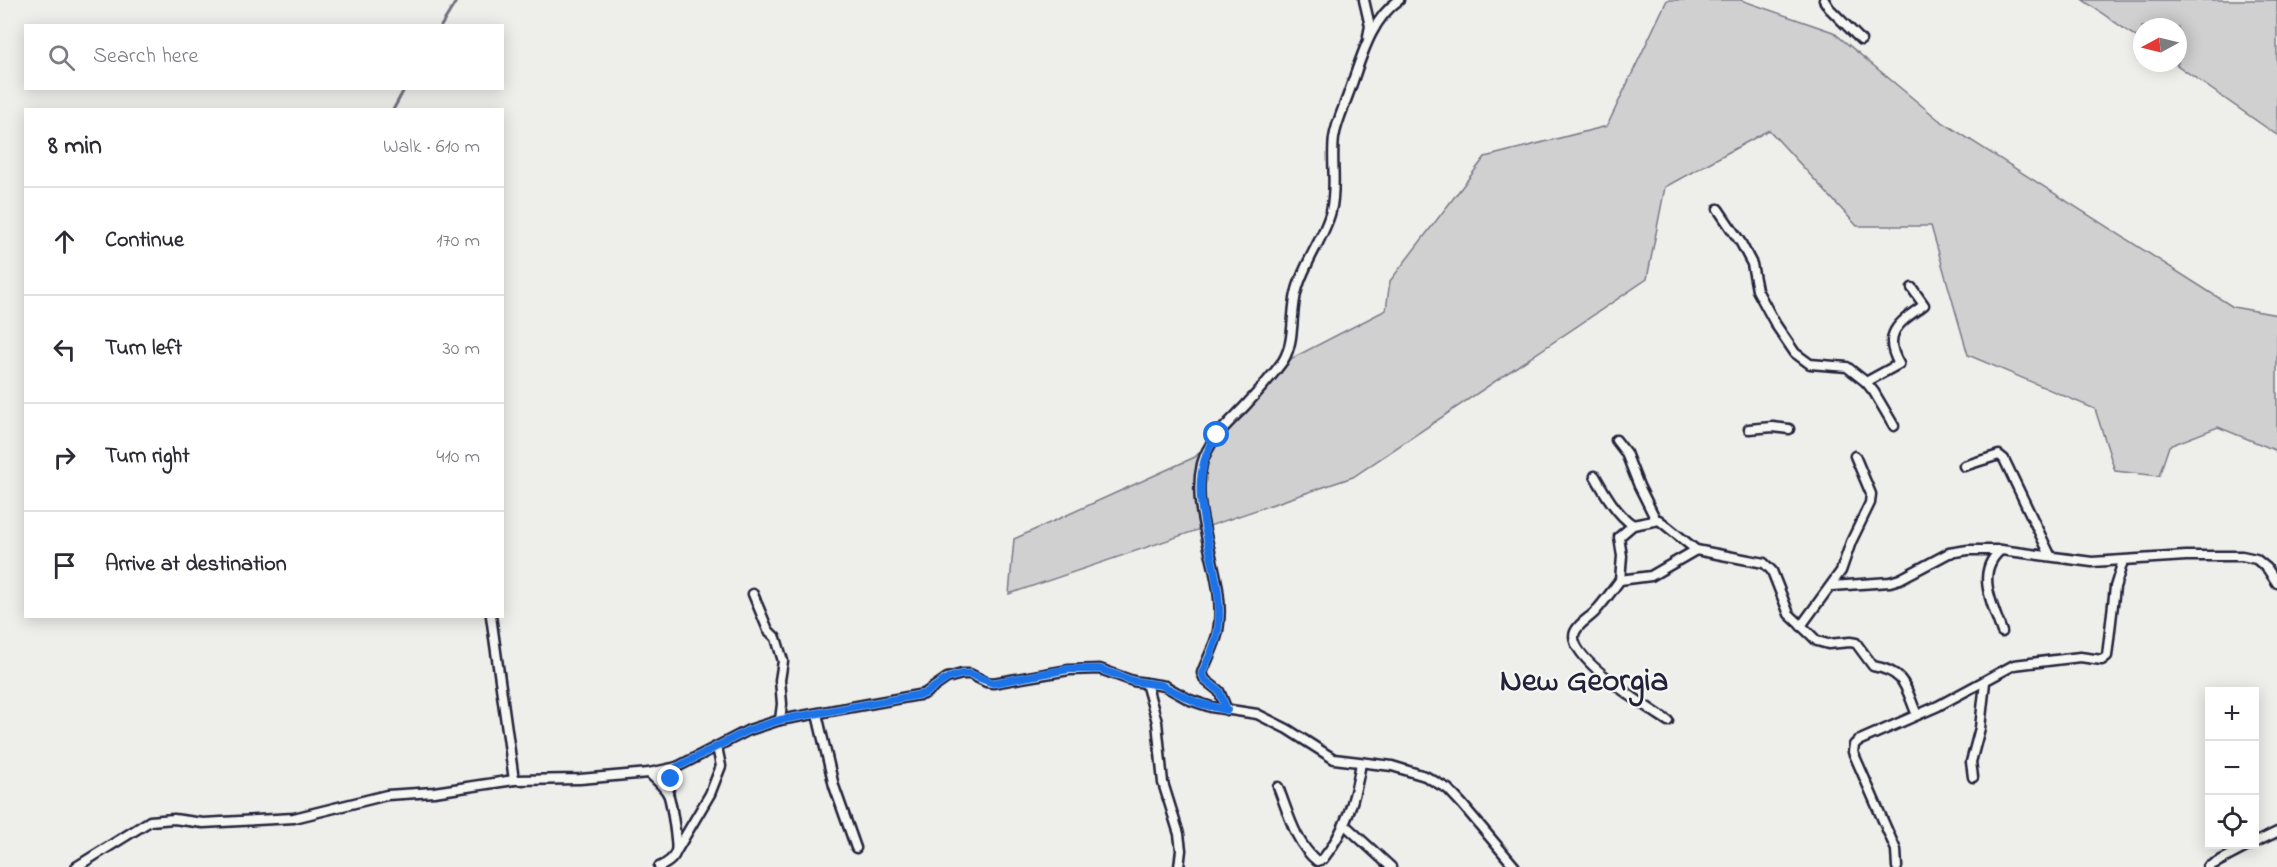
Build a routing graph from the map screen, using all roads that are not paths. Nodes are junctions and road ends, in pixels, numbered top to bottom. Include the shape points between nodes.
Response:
1 (1364, 0) edge
2 (1399, 0) edge
3 (1824, 0) edge
4 (1861, 40) dead end
5 (1366, 45) junction
6 (1718, 209) dead end
7 (1912, 288) dead end
8 (1866, 382) junction
9 (1894, 426) dead end
10 (1749, 429) dead end
11 (1789, 429) dead end
12 (1616, 440) dead end
13 (1855, 456) dead end
14 (1964, 466) dead end
15 (1594, 476) dead end
16 (1656, 520) junction
17 (1633, 525) junction
18 (1696, 550) junction
19 (2001, 550) junction
20 (2050, 555) junction
21 (2123, 561) junction
22 (1620, 580) junction
23 (2277, 583) edge
24 (1832, 586) junction
25 (753, 594) dead end
26 (492, 618) edge
27 (1802, 626) junction
28 (2002, 632) dead end
29 (1985, 682) junction
30 (1146, 683) junction
31 (1227, 710) junction
32 (817, 714) junction
33 (1917, 715) junction
34 (780, 720) junction
35 (1668, 722) dead end
36 (717, 747) junction
37 (1361, 763) junction
38 (677, 767) junction
39 (649, 772) junction
40 (1973, 777) dead end
41 (514, 780) junction
42 (1278, 787) dead end
43 (668, 793) junction
44 (1345, 825) junction
45 (2277, 832) edge
46 (2259, 841) edge
47 (856, 848) dead end
48 (2243, 849) edge
49 (677, 850) junction
50 (76, 867) edge
51 (659, 867) edge
52 (1179, 867) edge
53 (1391, 867) edge
54 (1515, 867) edge
55 (1897, 867) edge
56 (2208, 867) edge

1 - 5 street via 1370,26
2 - 5 street via 1376,26
3 - 4 street
5 - 31 street via 1334,135 1331,213 1296,292 1289,346 1283,360 1217,435 1202,465 1201,504 1219,606 1218,630 1202,673 1219,691
6 - 8 street via 1741,243 1752,264 1757,290 1795,353 1810,364 1847,367
7 - 8 street via 1924,305 1901,321 1893,335 1892,349 1899,364
8 - 9 street
10 - 11 street
12 - 16 street via 1626,453
13 - 24 street via 1871,494 1870,503
14 - 20 street via 1999,455 2004,459
15 - 17 street
16 - 17 street
16 - 18 street
17 - 22 street via 1619,537
18 - 22 street via 1651,576
18 - 27 street via 1764,563 1772,571 1789,614
19 - 20 street
19 - 24 street via 1949,553 1890,582
19 - 28 street via 1993,556 1986,574
20 - 21 street via 2092,562
21 - 23 street via 2242,555 2268,568
21 - 29 street via 2115,587 2108,656 2102,660 2080,657 2014,665
22 - 35 street via 1593,615 1579,626 1574,640 1607,680
24 - 27 street
25 - 34 street via 768,630 776,638 783,661
26 - 41 street
27 - 33 street via 1817,641 1856,644 1873,666 1898,675
29 - 33 street
29 - 40 street via 1980,728 1971,762
30 - 31 street via 1165,686 1190,700
30 - 32 street via 1094,669 1069,669 993,683 962,674 924,694
30 - 52 street via 1157,722 1163,783 1179,834
31 - 37 street via 1257,714 1329,757
32 - 34 street
32 - 47 street via 834,786
33 - 55 street via 1858,741 1853,752 1896,850
34 - 36 street via 749,730
36 - 38 street
36 - 49 street via 721,766 710,794
37 - 44 street
37 - 54 street via 1392,766 1425,776 1448,789
38 - 39 street
38 - 43 street
39 - 41 street
39 - 43 street
41 - 50 street via 387,795 294,818 202,824 174,819 150,821
42 - 44 street via 1297,834 1317,861 1323,860
43 - 49 street
44 - 53 street
45 - 46 street
48 - 56 street
49 - 51 street via 671,860

